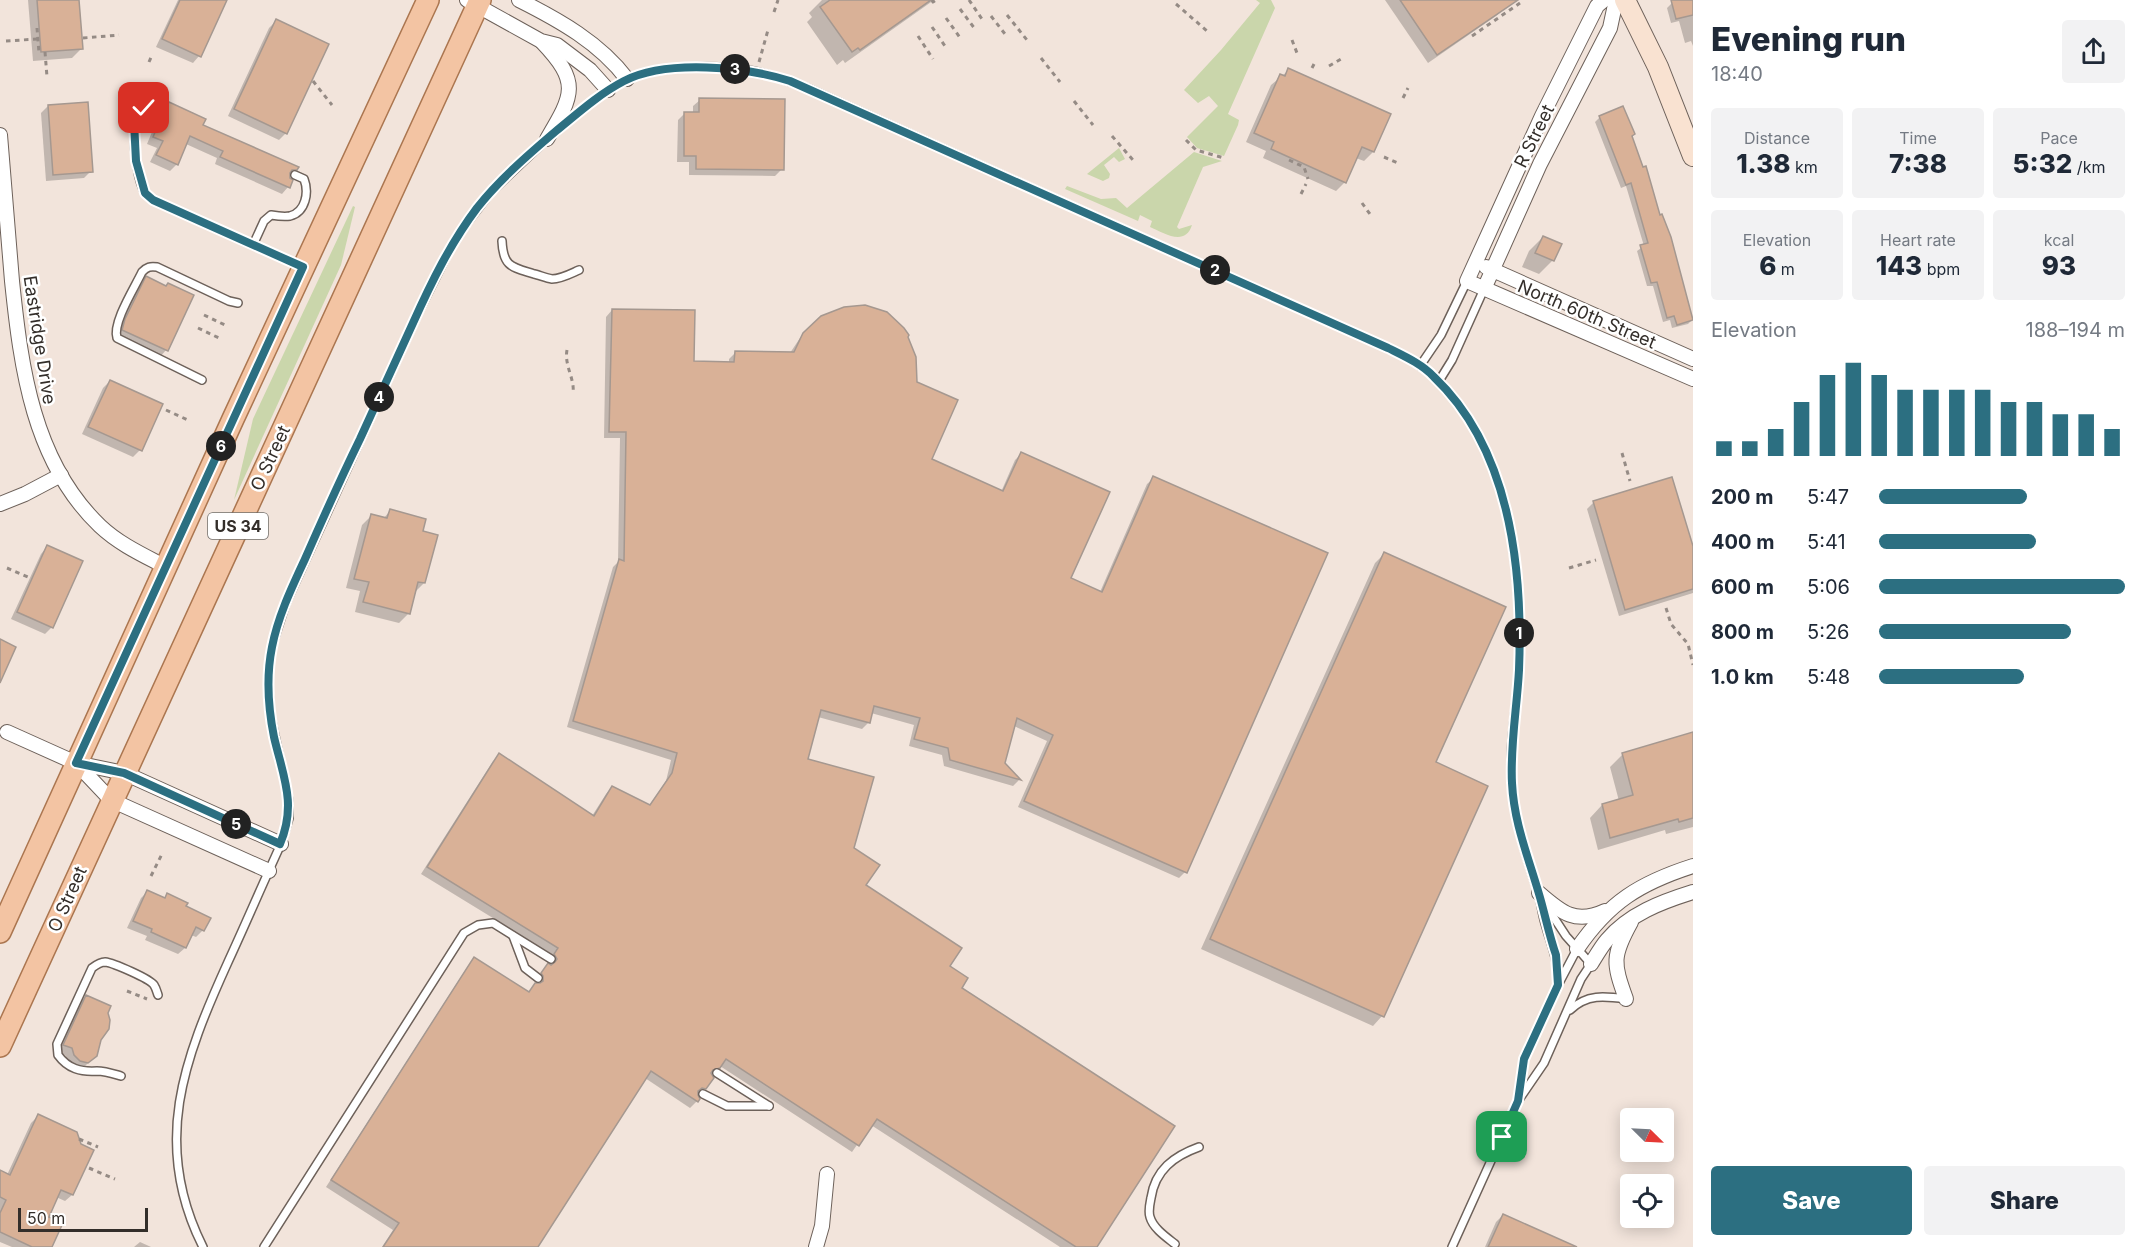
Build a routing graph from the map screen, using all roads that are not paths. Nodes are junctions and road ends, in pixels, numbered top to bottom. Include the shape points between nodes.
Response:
1 (428, 0) edge
2 (519, 0) edge
3 (1604, 0) edge
4 (1616, 0) edge
5 (1625, 0) edge
6 (475, 2) edge
7 (541, 40) junction
8 (627, 79) junction
9 (608, 90) junction
10 (163, 113) dead end
11 (0, 135) edge
12 (547, 139) junction
13 (1693, 156) edge
14 (295, 175) dead end
15 (502, 241) dead end
16 (253, 245) junction
17 (5, 250) edge
18 (1475, 262) junction
19 (303, 267) junction
20 (579, 270) dead end
21 (1492, 270) junction
22 (1467, 281) junction
23 (1484, 289) junction
24 (238, 303) dead end
25 (1693, 359) edge
26 (1420, 366) junction
27 (1693, 379) edge
28 (202, 380) dead end
29 (1439, 381) junction
30 (61, 475) junction
31 (0, 504) edge
32 (166, 567) junction
33 (7, 732) dead end
34 (76, 763) junction
35 (124, 773) junction
36 (111, 800) junction
37 (280, 844) junction
38 (1693, 866) edge
39 (269, 871) junction
40 (1693, 892) edge
41 (1539, 893) junction
42 (1615, 906) junction
43 (1634, 917) junction
44 (0, 932) edge
45 (513, 936) junction
46 (1577, 949) junction
47 (551, 959) dead end
48 (1591, 964) junction
49 (538, 978) dead end
50 (1558, 985) junction
51 (156, 999) road end
52 (1626, 999) joint
53 (1566, 1014) junction
54 (0, 1046) edge
55 (717, 1073) dead end
56 (121, 1076) dead end
57 (703, 1094) dead end
58 (1518, 1101) junction
59 (1199, 1147) dead end
60 (1175, 1244) dead end
61 (203, 1247) edge
62 (264, 1247) edge
63 (816, 1247) edge
64 (826, 1247) edge
65 (1452, 1247) edge

1 - 19 main road, US 34
2 - 8 street via 572,30
3 - 18 street, R Street via 1597,6 1563,75
4 - 21 street, R Street via 1610,28 1540,164
5 - 13 main road via 1658,67
6 - 7 street
6 - 35 main road, O Street / US 34
7 - 9 street via 572,56
7 - 12 street via 569,79 564,110
8 - 9 lane
8 - 26 lane via 674,69 723,68 790,81 1388,348
9 - 12 lane
10 - 16 lane via 144,108 134,122 136,161 145,193
11 - 17 street, Eastridge Drive
12 - 37 lane via 491,192 450,249 286,603 272,646 268,675 270,713 290,801
14 - 16 lane via 304,179 308,188 304,205 295,214 270,215
15 - 20 lane via 502,253 512,268 552,279
16 - 19 lane
17 - 30 street, Eastridge Drive via 30,404
18 - 21 street, North 60th Street
18 - 22 street, R Street
19 - 32 main road, US 34
21 - 23 street, R Street
21 - 25 street, North 60th Street
22 - 23 street, North 60th Street
22 - 26 lane via 1442,335
23 - 27 street, North 60th Street
23 - 29 lane
24 - 28 lane via 152,266 142,272 117,325 117,338
26 - 29 lane
29 - 41 lane via 1479,438 1496,478 1515,558 1520,621 1512,787 1519,832
30 - 31 street
30 - 32 street, Eastridge Drive via 100,526 120,542
32 - 34 main road, US 34
33 - 34 street
34 - 35 street
34 - 36 street
34 - 44 main road, US 34
35 - 36 main road, O Street / US 34
35 - 37 street
36 - 39 street
36 - 54 main road, O Street / US 34
37 - 39 lane
38 - 42 street via 1658,877
39 - 61 lane via 208,1006 182,1082 177,1111 177,1159 184,1202
40 - 43 street
41 - 42 street via 1566,915 1577,917 1588,918
41 - 46 lane
41 - 50 lane via 1556,955
42 - 46 street
43 - 48 street via 1606,940
43 - 52 street via 1617,949 1615,963
45 - 47 lane
45 - 49 lane via 525,968
45 - 62 lane via 493,923 464,933
46 - 48 lane
46 - 50 lane
48 - 53 lane
50 - 58 lane via 1524,1059
51 - 56 lane via 154,985 115,965 99,963 92,968 57,1044 58,1055 70,1067
52 - 53 lane via 1594,996
53 - 58 lane via 1544,1063
55 - 57 lane via 769,1106 727,1106
58 - 65 lane
59 - 60 lane via 1168,1163 1152,1189 1150,1217 1157,1229
63 - 64 street via 827,1174

